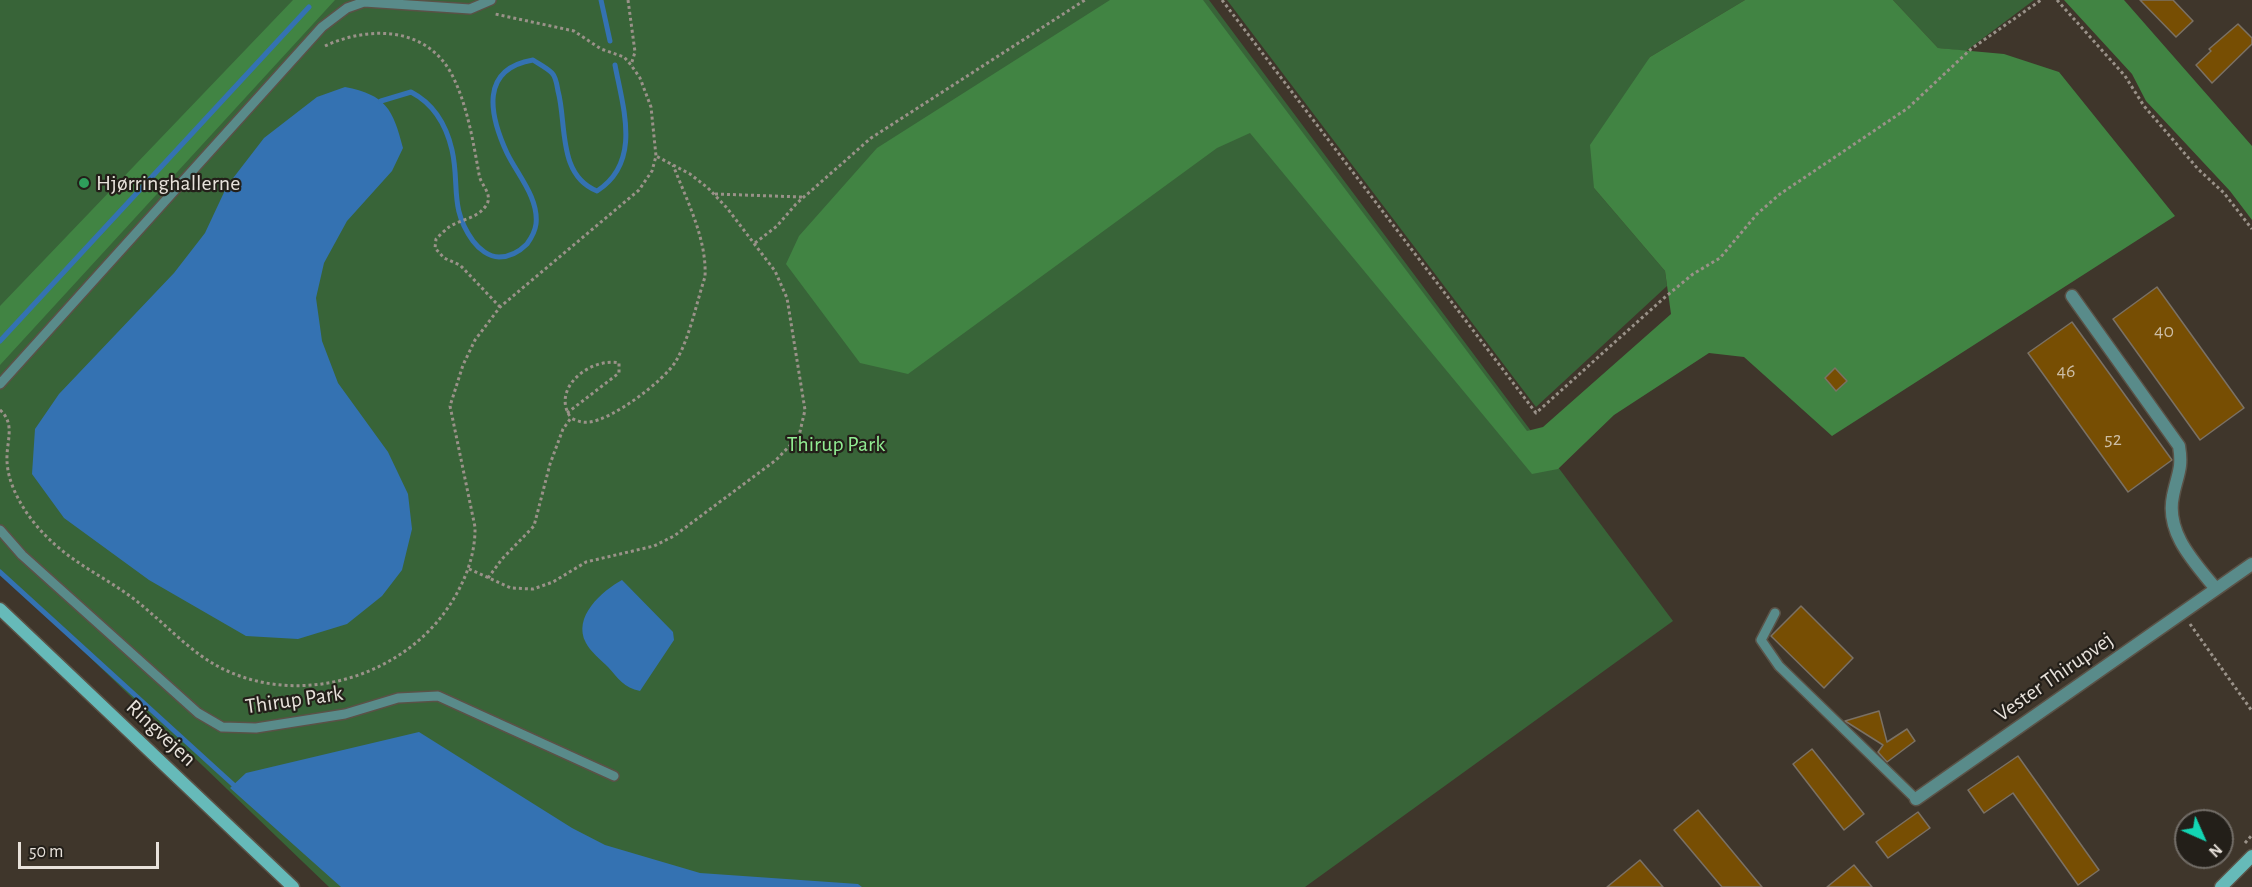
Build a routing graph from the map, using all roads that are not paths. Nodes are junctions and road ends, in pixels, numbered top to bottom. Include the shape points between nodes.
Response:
1 (491, 0) edge
2 (2072, 296) dead end
3 (0, 384) edge
4 (0, 530) edge
5 (2252, 564) edge
6 (2216, 590) junction
7 (0, 609) edge
8 (1775, 613) dead end
9 (614, 776) dead end
10 (1916, 799) joint
11 (2252, 856) edge
12 (293, 887) edge
13 (2221, 887) edge

1 - 3 lane via 470,9 364,2 347,8 322,27
2 - 6 street via 2180,446 2182,466 2172,498 2174,522 2180,543
4 - 9 lane, Thirup Park via 22,555 189,705 222,727 256,728 345,714 398,698 438,696
5 - 6 street, Vester Thirupvej
6 - 10 street, Vester Thirupvej
7 - 12 main road, Ringvejen
8 - 10 lane via 1761,640 1779,666
11 - 13 main road

